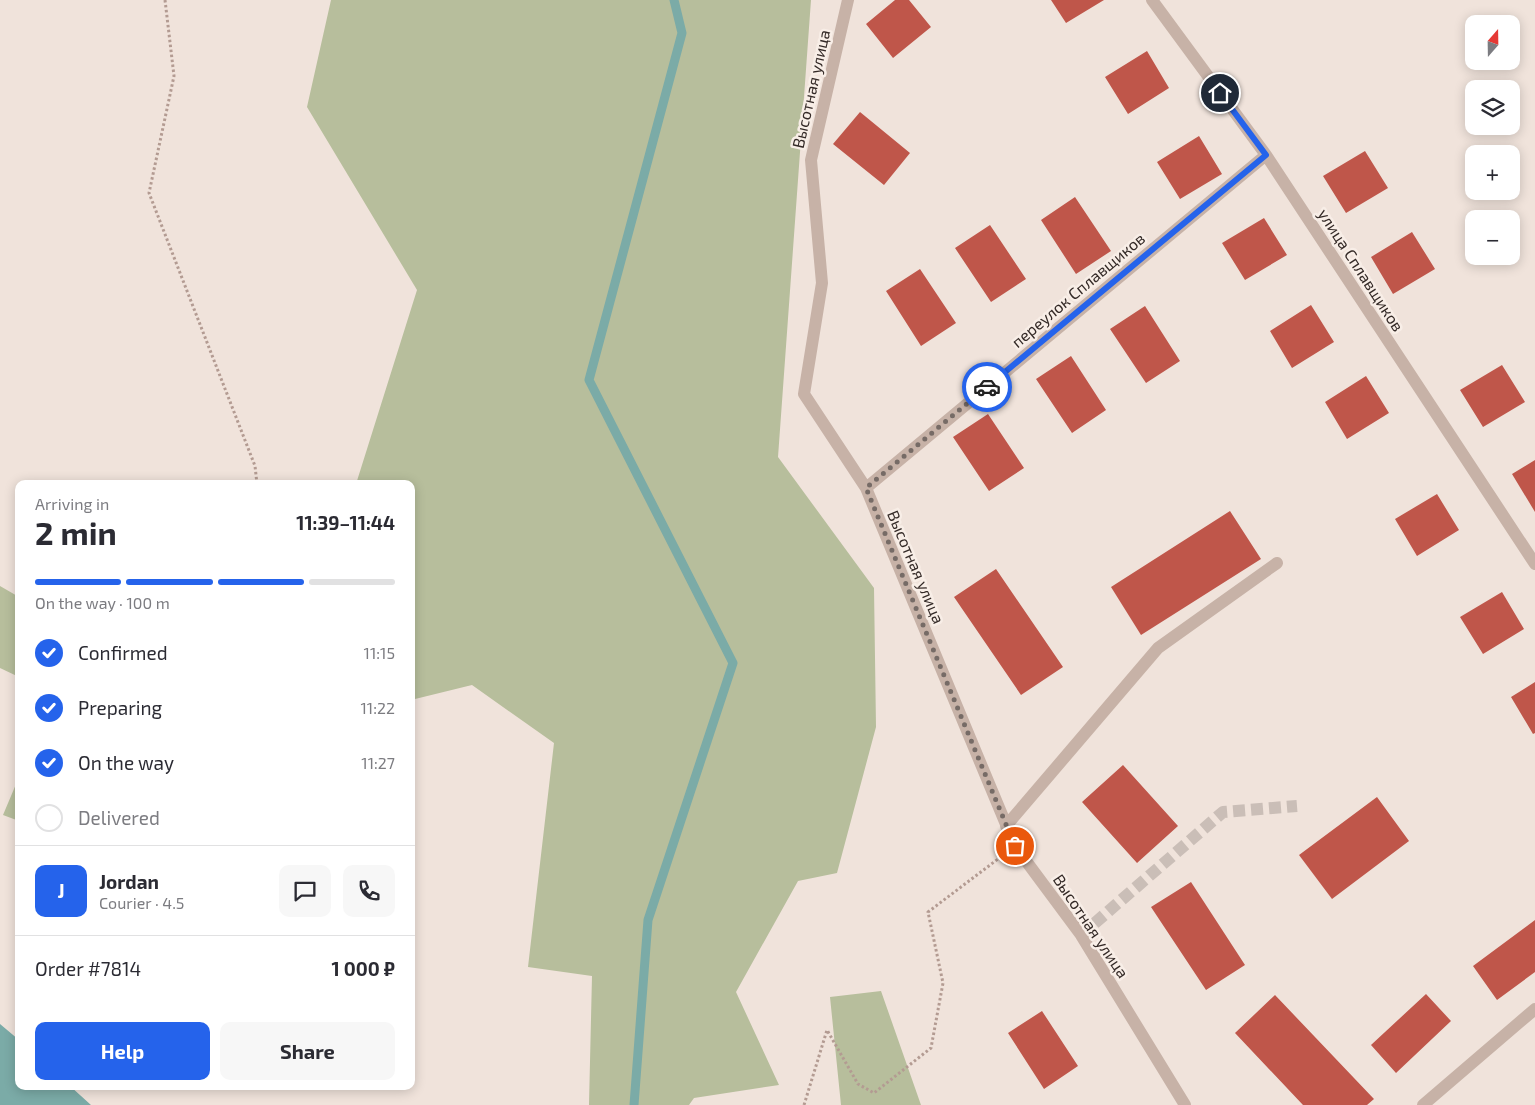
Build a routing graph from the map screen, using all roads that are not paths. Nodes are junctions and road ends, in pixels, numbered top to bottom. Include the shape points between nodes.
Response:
1 (848, 0) edge
2 (1152, 0) edge
3 (1266, 155) junction
4 (866, 488) junction
5 (1277, 563) dead end
6 (1535, 564) edge
7 (1006, 826) junction
8 (1535, 1009) edge
9 (1185, 1105) edge
10 (1423, 1105) edge

1 - 4 street, Высотная улица via 811,160 822,283 804,394
2 - 3 street, улица Сплавщиков
3 - 4 street, переулок Сплавщиков
3 - 6 street, улица Сплавщиков
4 - 7 street, Высотная улица
5 - 7 street via 1158,648
7 - 9 street, Высотная улица via 1015,846 1081,934
8 - 10 street

